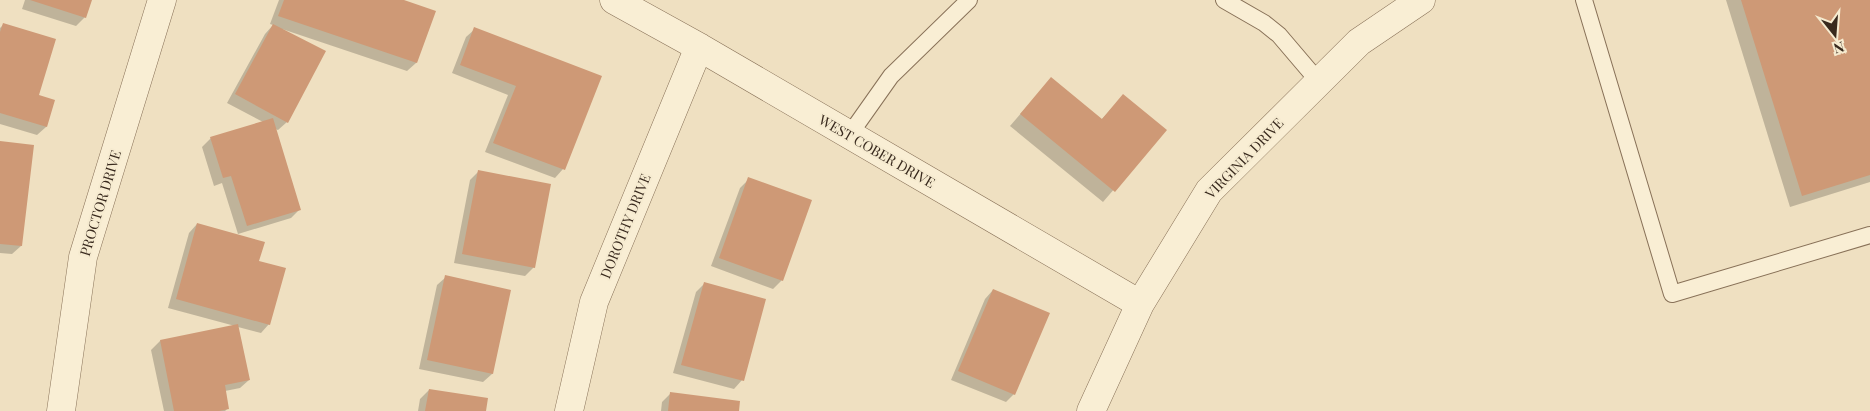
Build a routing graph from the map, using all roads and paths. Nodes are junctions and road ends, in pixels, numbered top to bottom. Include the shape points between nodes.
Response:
1 (162, 0) edge
2 (614, 0) edge
3 (969, 0) edge
4 (1224, 0) edge
5 (1421, 0) edge
6 (1584, 0) edge
7 (699, 47) junction
8 (1319, 82) junction
9 (850, 134) junction
10 (1870, 235) edge
11 (1140, 304) junction
12 (61, 411) edge
13 (569, 411) edge
14 (1091, 411) edge

1 - 12 street, PROCTOR DRIVE via 83,256
2 - 7 street, WEST COBER DRIVE
3 - 9 lane via 891,76
4 - 8 lane via 1279,35
5 - 8 street, VIRGINIA DRIVE via 1359,42
6 - 10 lane via 1672,294
7 - 9 street, WEST COBER DRIVE
7 - 13 street, DOROTHY DRIVE via 594,302
8 - 11 street, VIRGINIA DRIVE via 1209,191
9 - 11 street, WEST COBER DRIVE
11 - 14 street, VIRGINIA DRIVE

